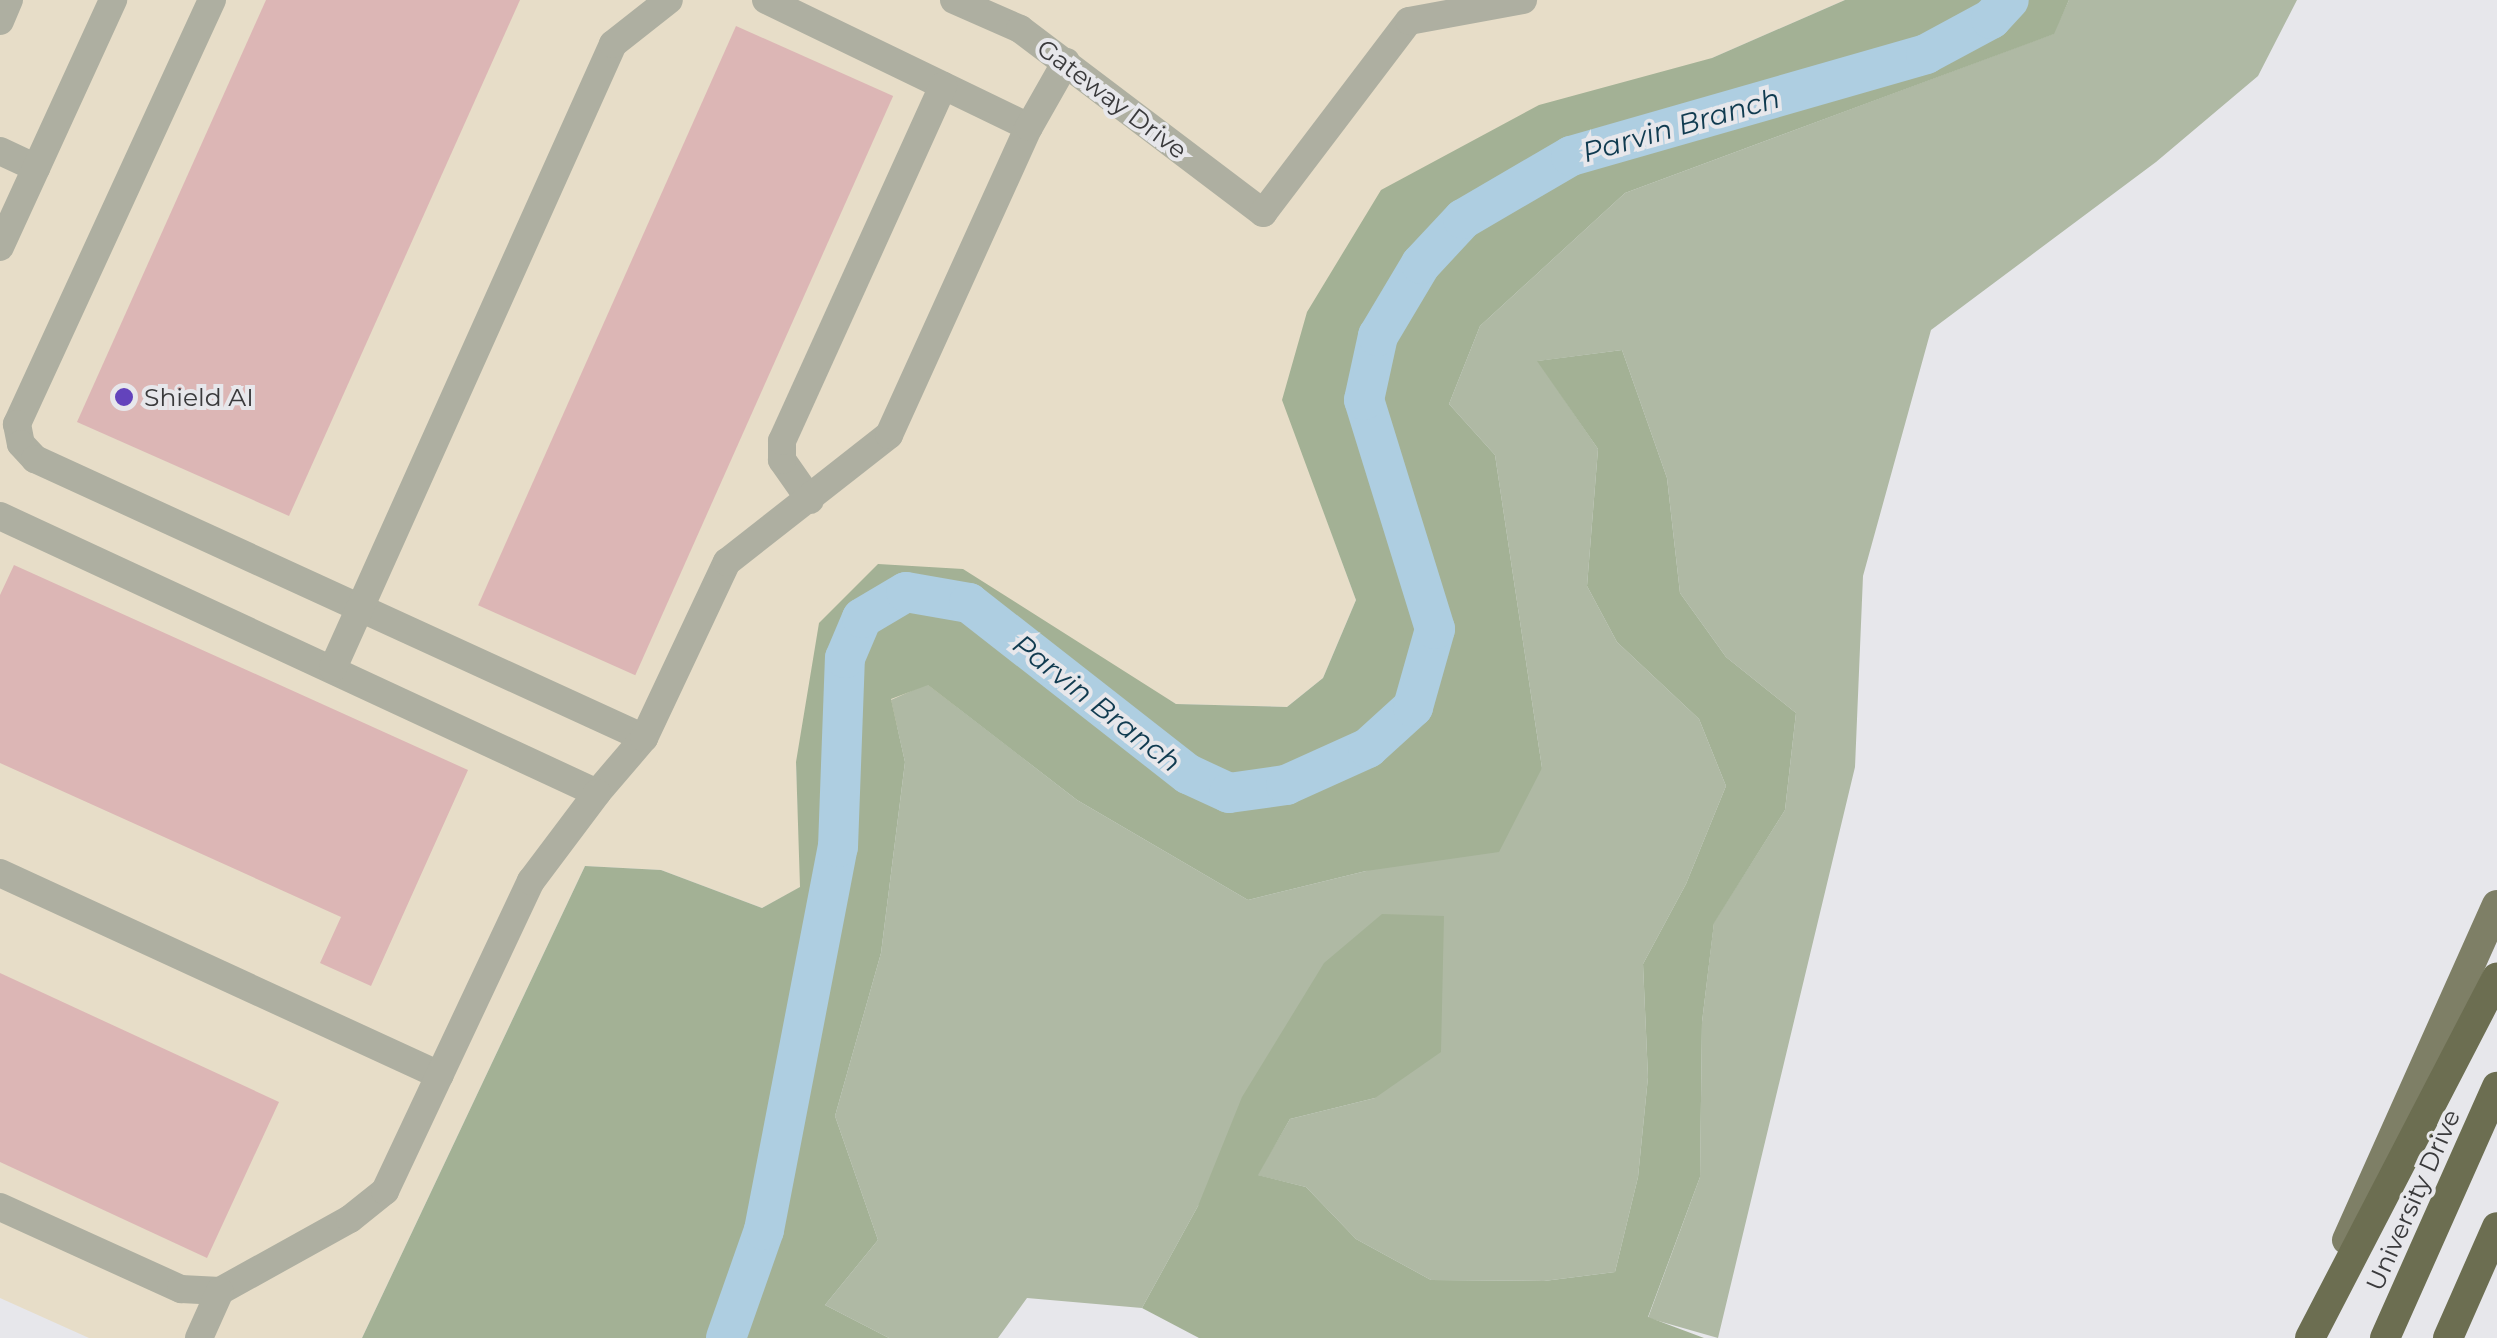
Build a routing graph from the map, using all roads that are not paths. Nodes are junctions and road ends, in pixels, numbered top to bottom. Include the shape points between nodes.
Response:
1 (9, 0) edge
2 (113, 0) edge
3 (212, 0) edge
4 (669, 0) edge
5 (766, 0) edge
6 (954, 0) edge
7 (1523, 0) edge
8 (1401, 10) edge
9 (0, 20) edge
10 (1066, 62) junction
11 (943, 86) junction
12 (1029, 127) junction
13 (0, 151) edge
14 (36, 168) junction
15 (0, 247) edge
16 (810, 500) junction
17 (0, 516) edge
18 (360, 608) junction
19 (332, 668) junction
20 (644, 738) junction
21 (596, 793) junction
22 (0, 873) edge
23 (2497, 905) edge
24 (2497, 978) edge
25 (440, 1075) junction
26 (2497, 1087) edge
27 (0, 1207) edge
28 (2497, 1227) edge
29 (220, 1291) junction
30 (199, 1338) edge
31 (2309, 1338) edge
32 (2385, 1338) edge
33 (2448, 1338) edge

1 - 9 street
2 - 14 street
3 - 18 street via 17,424 35,458
4 - 18 street via 613,44
5 - 11 street
6 - 10 street, Gateway Drive via 1020,29
7 - 8 street
8 - 10 street, Gateway Drive via 1262,212
10 - 12 street
11 - 12 street
11 - 16 street via 782,441 782,460
12 - 16 street via 889,435
13 - 14 street
14 - 15 street
16 - 20 street via 727,562
17 - 19 street
18 - 19 street
18 - 20 street
19 - 21 street
20 - 21 street
21 - 25 street via 531,881
22 - 25 street
23 - 31 main road
24 - 31 highway
25 - 29 street via 384,1190 350,1218
26 - 32 highway, University Drive
27 - 29 street via 181,1289
28 - 33 highway
29 - 30 street

